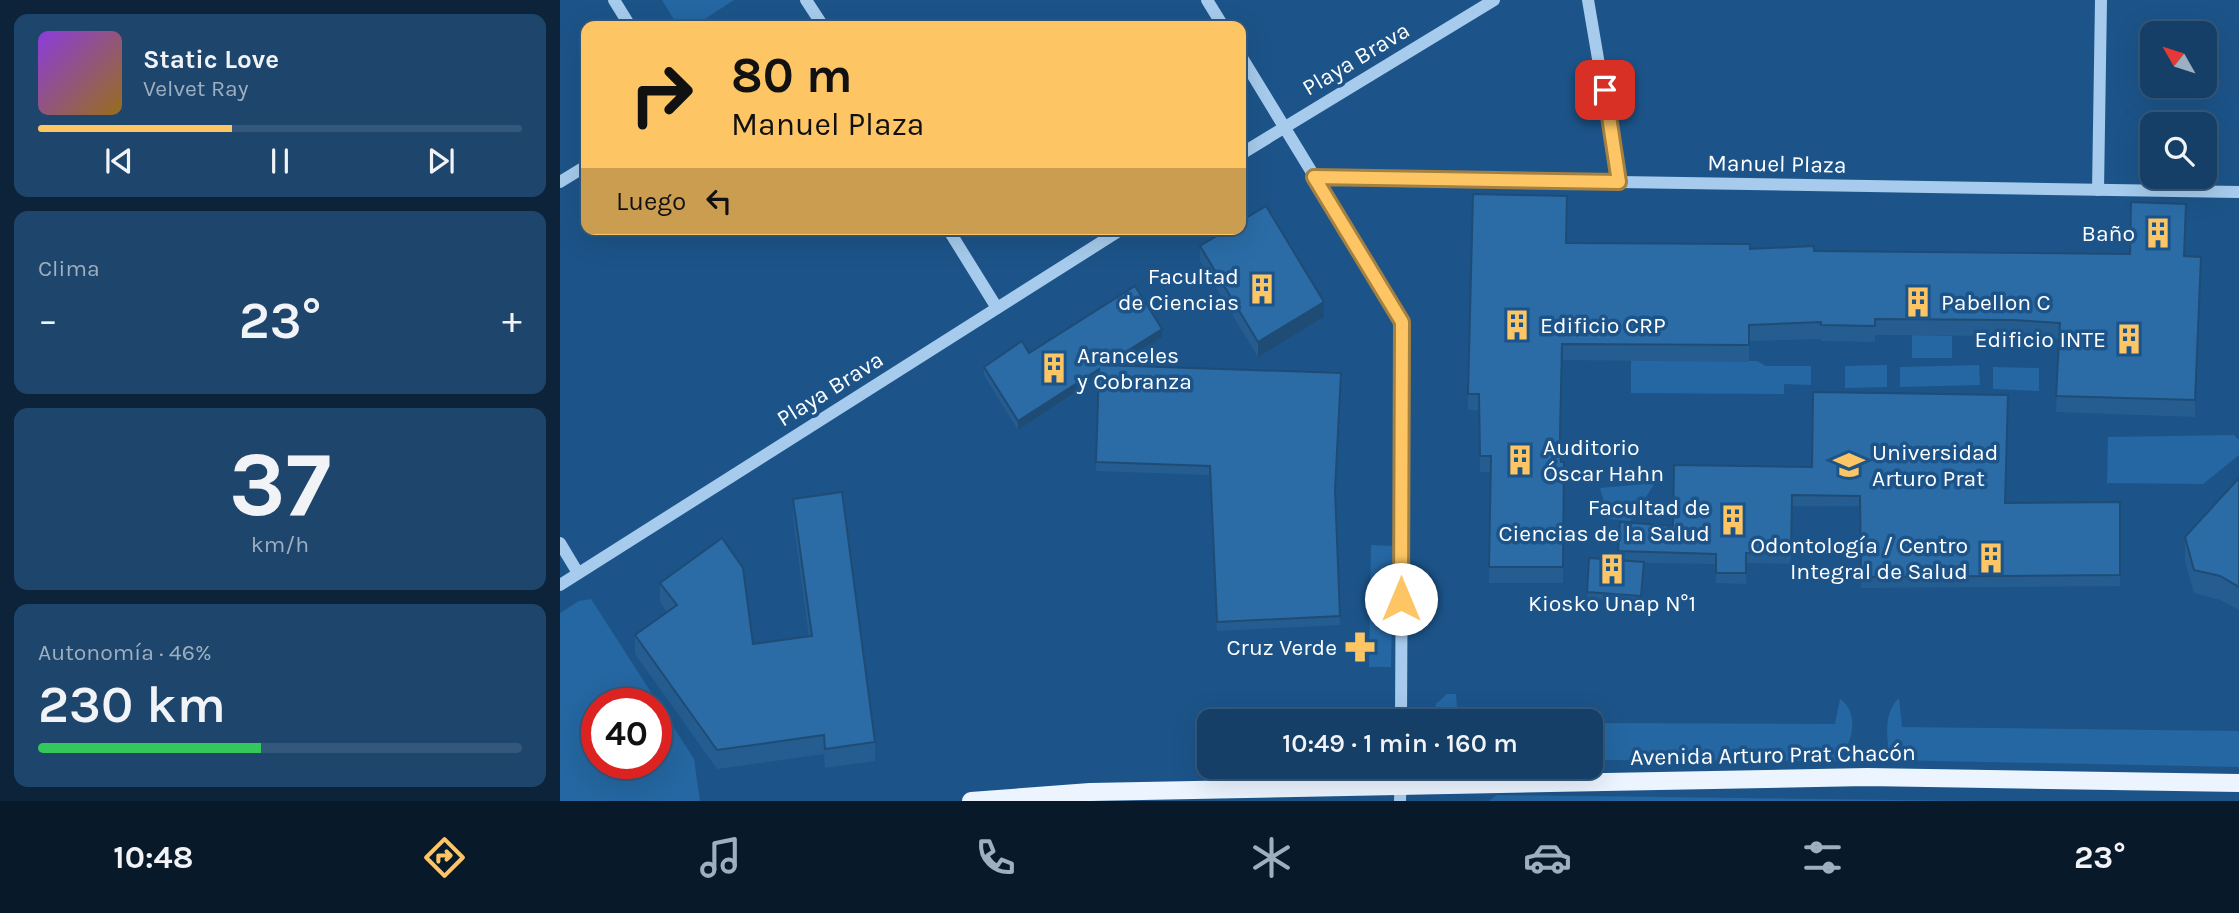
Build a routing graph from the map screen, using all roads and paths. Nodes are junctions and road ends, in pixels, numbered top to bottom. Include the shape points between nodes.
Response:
1 (614, 0) edge
2 (806, 0) edge
3 (1207, 0) edge
4 (1494, 0) edge
5 (1587, 0) edge
6 (2101, 0) edge
7 (627, 21) edge
8 (815, 21) edge
9 (1220, 21) edge
10 (1246, 64) edge
11 (1284, 127) junction
12 (1246, 151) edge
13 (581, 169) edge
14 (1314, 177) junction
15 (560, 182) edge
16 (1619, 182) junction
17 (2098, 190) junction
18 (2239, 192) edge
19 (952, 235) edge
20 (1113, 235) edge
21 (997, 308) junction
22 (560, 544) edge
23 (579, 573) junction
24 (560, 585) edge
25 (1401, 709) edge
26 (2239, 783) edge
27 (1400, 793) edge
28 (971, 801) edge

1 - 7 street
2 - 8 street
3 - 9 street
4 - 11 street, Playa Brava
5 - 16 street
6 - 17 street
10 - 11 street
11 - 12 street, Playa Brava
11 - 14 street
13 - 15 street
14 - 16 street, Manuel Plaza
14 - 25 street via 1402,322
16 - 17 street, Manuel Plaza
17 - 18 street, Manuel Plaza
19 - 21 street
20 - 21 street, Playa Brava
21 - 23 street, Playa Brava
22 - 23 street
23 - 24 street, Playa Brava
26 - 27 main road, Avenida Arturo Prat Chacón via 1867,777
27 - 28 main road, Avenida Arturo Prat Chacón via 1090,792

